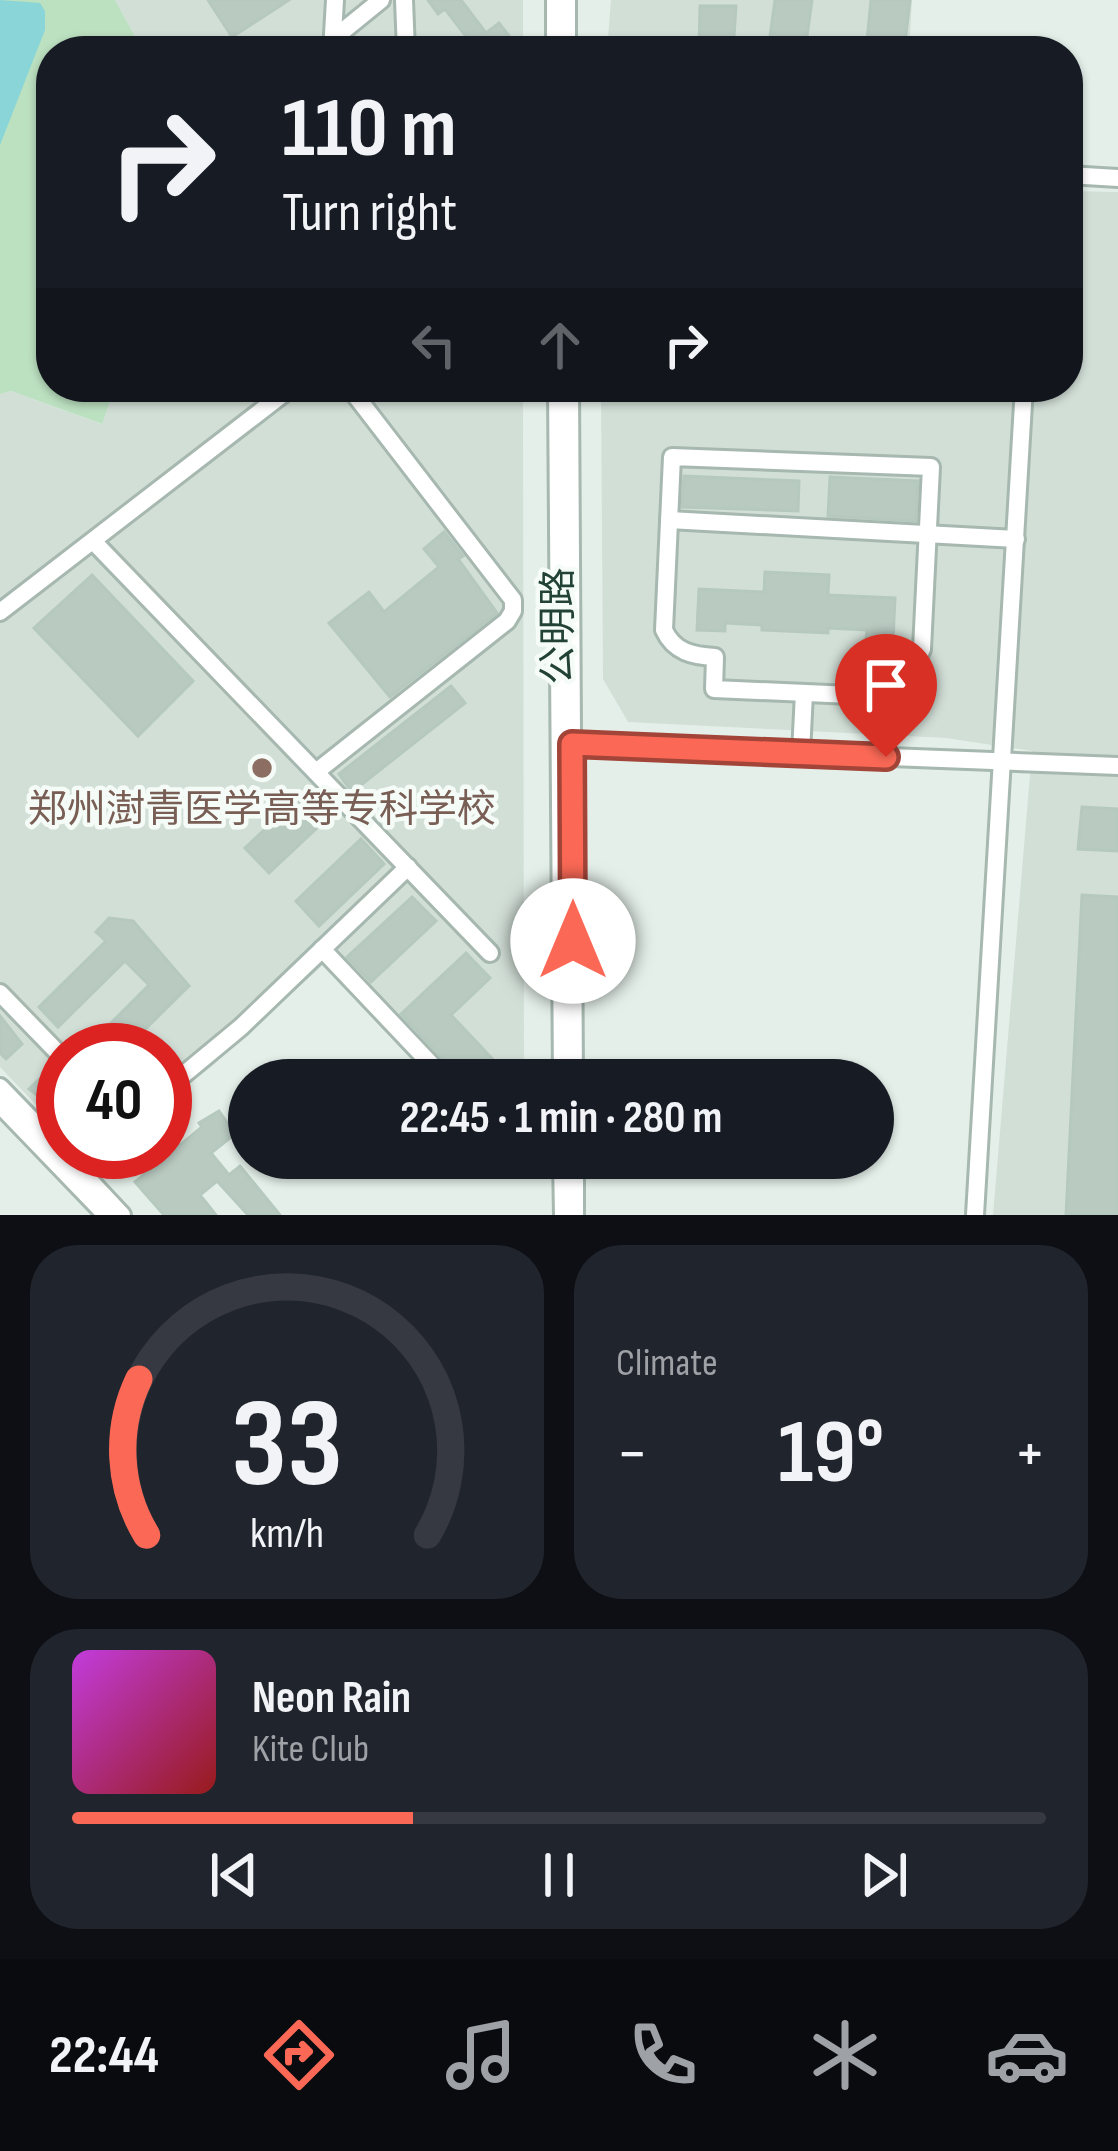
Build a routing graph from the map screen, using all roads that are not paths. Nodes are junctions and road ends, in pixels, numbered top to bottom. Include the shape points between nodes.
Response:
1 (335, 0) edge
2 (381, 0) edge
3 (404, 0) edge
4 (555, 0) edge
5 (567, 0) edge
6 (333, 36) edge
7 (342, 36) edge
8 (405, 36) edge
9 (555, 36) edge
10 (567, 36) edge
11 (1083, 176) edge
12 (1118, 178) edge
13 (273, 402) edge
14 (361, 402) edge
15 (557, 402) edge
16 (570, 402) edge
17 (1023, 402) edge
18 (669, 520) junction
19 (927, 536) junction
20 (1016, 539) junction
21 (92, 541) junction
22 (0, 612) edge
23 (804, 693) junction
24 (566, 744) junction
25 (801, 753) junction
26 (1004, 761) junction
27 (1118, 766) edge
28 (316, 772) junction
29 (408, 867) junction
30 (322, 949) junction
31 (490, 952) dead end
32 (0, 993) edge
33 (36, 1030) edge
34 (426, 1059) edge
35 (562, 1059) edge
36 (574, 1059) edge
37 (192, 1068) edge
38 (0, 1088) edge
39 (0, 1105) edge
40 (36, 1125) edge
41 (88, 1179) edge
42 (562, 1179) edge
43 (575, 1179) edge
44 (106, 1215) edge
45 (122, 1215) edge
46 (563, 1215) edge
47 (575, 1215) edge
48 (974, 1215) edge

1 - 6 street
2 - 7 street
3 - 8 street
4 - 9 street
5 - 10 street
11 - 12 street
13 - 21 street
14 - 28 street via 513,600 513,611
15 - 24 street, 公明路
16 - 24 street, 公明路
17 - 20 street
18 - 19 street
18 - 19 street via 672,457 931,467
18 - 23 street via 668,638 694,656 716,657 714,689
19 - 20 street
19 - 23 street via 918,658 875,664 873,695
20 - 26 street
21 - 22 street
21 - 28 street
23 - 25 street
24 - 25 street
24 - 35 street, 公明路
24 - 36 street, 公明路
25 - 26 street
26 - 27 street
26 - 48 street
28 - 29 street
29 - 30 street
29 - 31 street
30 - 34 street
30 - 37 street
32 - 33 street
38 - 40 street
39 - 44 street
41 - 45 street
42 - 46 street
43 - 47 street

